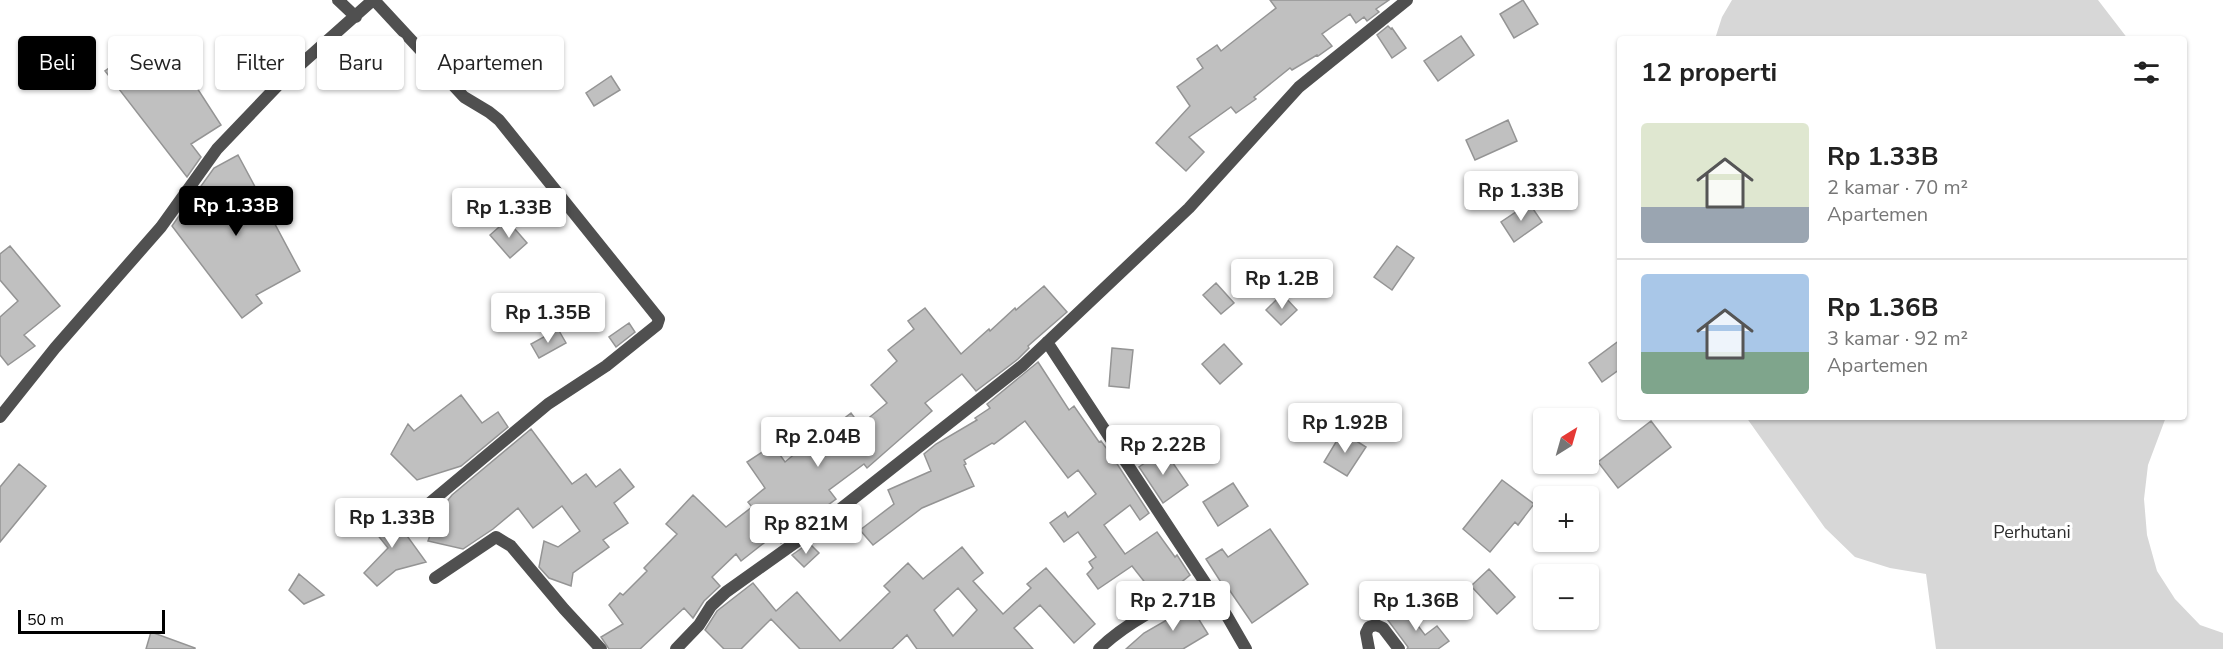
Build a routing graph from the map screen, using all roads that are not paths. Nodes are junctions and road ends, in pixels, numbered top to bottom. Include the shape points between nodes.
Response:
1 (338, 0) edge
2 (373, 0) edge
3 (1407, 0) edge
4 (356, 17) junction
5 (1047, 342) junction
6 (0, 417) edge
7 (420, 511) dead end
8 (435, 578) dead end
9 (1206, 584) junction
10 (601, 649) edge
11 (676, 649) edge
12 (1099, 649) edge
13 (1246, 649) edge
14 (1369, 649) edge
15 (1399, 649) edge

1 - 4 street
2 - 4 street
2 - 7 street via 464,97 499,120 659,319 657,325 612,362 548,404
3 - 5 street via 1299,87 1189,208
4 - 6 street via 282,81 217,149 161,227
5 - 9 street
5 - 11 street via 820,525 726,592
8 - 10 street via 488,541 502,539
9 - 12 street via 1160,607
9 - 13 street
14 - 15 street via 1366,633 1376,625

